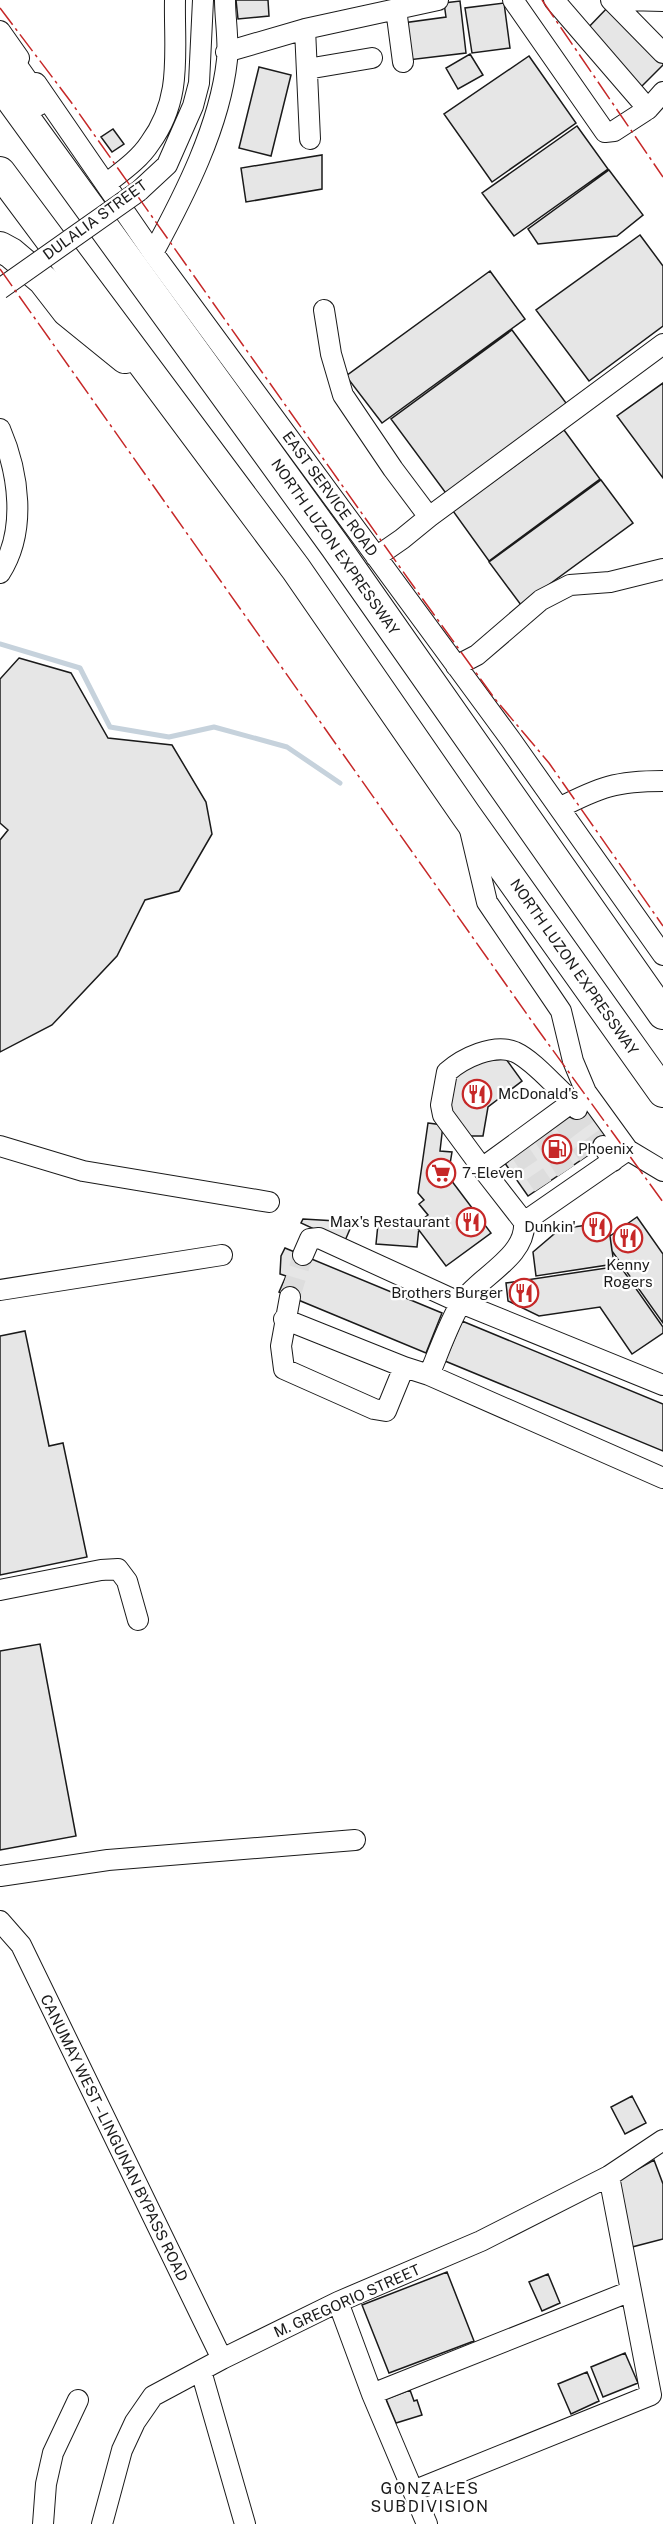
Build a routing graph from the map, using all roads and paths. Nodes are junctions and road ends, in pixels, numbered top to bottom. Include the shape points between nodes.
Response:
1 (174, 0) edge
2 (203, 0) edge
3 (225, 0) edge
4 (438, 0) edge
5 (513, 0) edge
6 (554, 0) edge
7 (610, 0) edge
8 (624, 0) edge
9 (663, 1) edge
10 (396, 9) junction
11 (305, 29) junction
12 (0, 31) edge
13 (0, 50) edge
14 (226, 52) junction
15 (663, 53) edge
16 (372, 58) dead end
17 (403, 62) dead end
18 (307, 69) junction
19 (0, 84) edge
20 (663, 92) edge
21 (648, 108) junction
22 (310, 139) dead end
23 (0, 172) edge
24 (68, 175) junction
25 (106, 184) junction
26 (0, 248) edge
27 (153, 254) junction
28 (0, 289) edge
29 (324, 310) dead end
30 (663, 344) edge
31 (158, 384) junction
32 (0, 429) edge
33 (429, 517) junction
34 (376, 557) junction
35 (663, 569) edge
36 (0, 573) edge
37 (456, 666) junction
38 (663, 781) edge
39 (559, 808) junction
40 (466, 815) junction
41 (663, 955) edge
42 (663, 1014) edge
43 (663, 1092) edge
44 (571, 1107) junction
45 (0, 1146) edge
46 (606, 1156) junction
47 (482, 1168) junction
48 (663, 1171) edge
49 (269, 1202) dead end
50 (524, 1222) junction
51 (222, 1255) dead end
52 (303, 1255) tunnel mouth
53 (0, 1290) edge
54 (290, 1297) tunnel mouth
55 (461, 1303) junction
56 (284, 1319) junction
57 (404, 1367) junction
58 (429, 1376) junction
59 (663, 1386) edge
60 (663, 1478) edge
61 (0, 1590) edge
62 (138, 1620) dead end
63 (355, 1840) dead end
64 (0, 1876) edge
65 (0, 1921) edge
66 (663, 2140) edge
67 (609, 2176) junction
68 (631, 2291) junction
69 (338, 2302) junction
70 (222, 2359) junction
71 (201, 2371) junction
72 (372, 2394) junction
73 (78, 2400) dead end
74 (413, 2491) junction
75 (43, 2524) edge
76 (102, 2524) edge
77 (245, 2524) edge
78 (428, 2524) edge

1 - 25 street via 174,90 167,114 150,144
2 - 28 street, DULALIA STREET, bridge via 199,83 167,165 139,191
3 - 14 street
4 - 10 street
5 - 21 street via 605,132 615,132
6 - 21 street
7 - 15 street
8 - 9 street
10 - 11 street
10 - 17 street
11 - 14 street
11 - 18 street
12 - 25 street, EAST SERVICE ROAD
13 - 24 highway via 45,115
14 - 27 street via 215,115 184,196
16 - 18 street
18 - 22 street
19 - 24 highway, NORTH LUZON EXPRESSWAY
20 - 21 street
23 - 31 highway, NORTH LUZON EXPRESSWAY
24 - 42 highway, NORTH LUZON EXPRESSWAY via 335,546
25 - 27 street, EAST SERVICE ROAD
26 - 31 highway via 43,280 67,311
27 - 34 street, EAST SERVICE ROAD
29 - 33 street via 343,394
30 - 33 street
31 - 40 highway, NORTH LUZON EXPRESSWAY via 296,569
32 - 36 street via 14,470 18,505 10,557
33 - 34 street
34 - 37 street, EAST SERVICE ROAD
35 - 37 street via 610,582 570,585 541,600 493,642
37 - 39 street, EAST SERVICE ROAD
38 - 39 street via 610,784
39 - 41 street, EAST SERVICE ROAD
40 - 43 highway, NORTH LUZON EXPRESSWAY
40 - 44 street via 487,902 561,1011 573,1061
44 - 46 street
44 - 47 street
44 - 47 street via 542,1072 515,1051 491,1051 457,1063 447,1072 443,1115
45 - 49 street via 83,1171
46 - 48 street
46 - 50 street via 548,1194
47 - 50 street
50 - 55 street via 522,1241
51 - 53 street
52 - 55 street via 310,1239 319,1238
54 - 56 street
55 - 58 street
55 - 59 street
56 - 57 street
56 - 57 street via 283,1369 374,1409 386,1411
57 - 58 street
58 - 60 street
61 - 62 street via 118,1569 127,1581
63 - 64 street via 108,1860
65 - 70 street, CANUMAY WEST – LINGUNAN BYPASS ROAD via 21,1946
66 - 67 street, M. GREGORIO STREET
67 - 68 street
67 - 69 street, M. GREGORIO STREET via 481,2241
68 - 72 street
68 - 74 street via 651,2395
69 - 70 street, M. GREGORIO STREET
69 - 72 street
70 - 71 street, M. GREGORIO STREET
71 - 76 street, M. GREGORIO STREET via 153,2396 135,2422 122,2450
71 - 77 street
72 - 74 street
73 - 75 street via 53,2453
74 - 78 street

